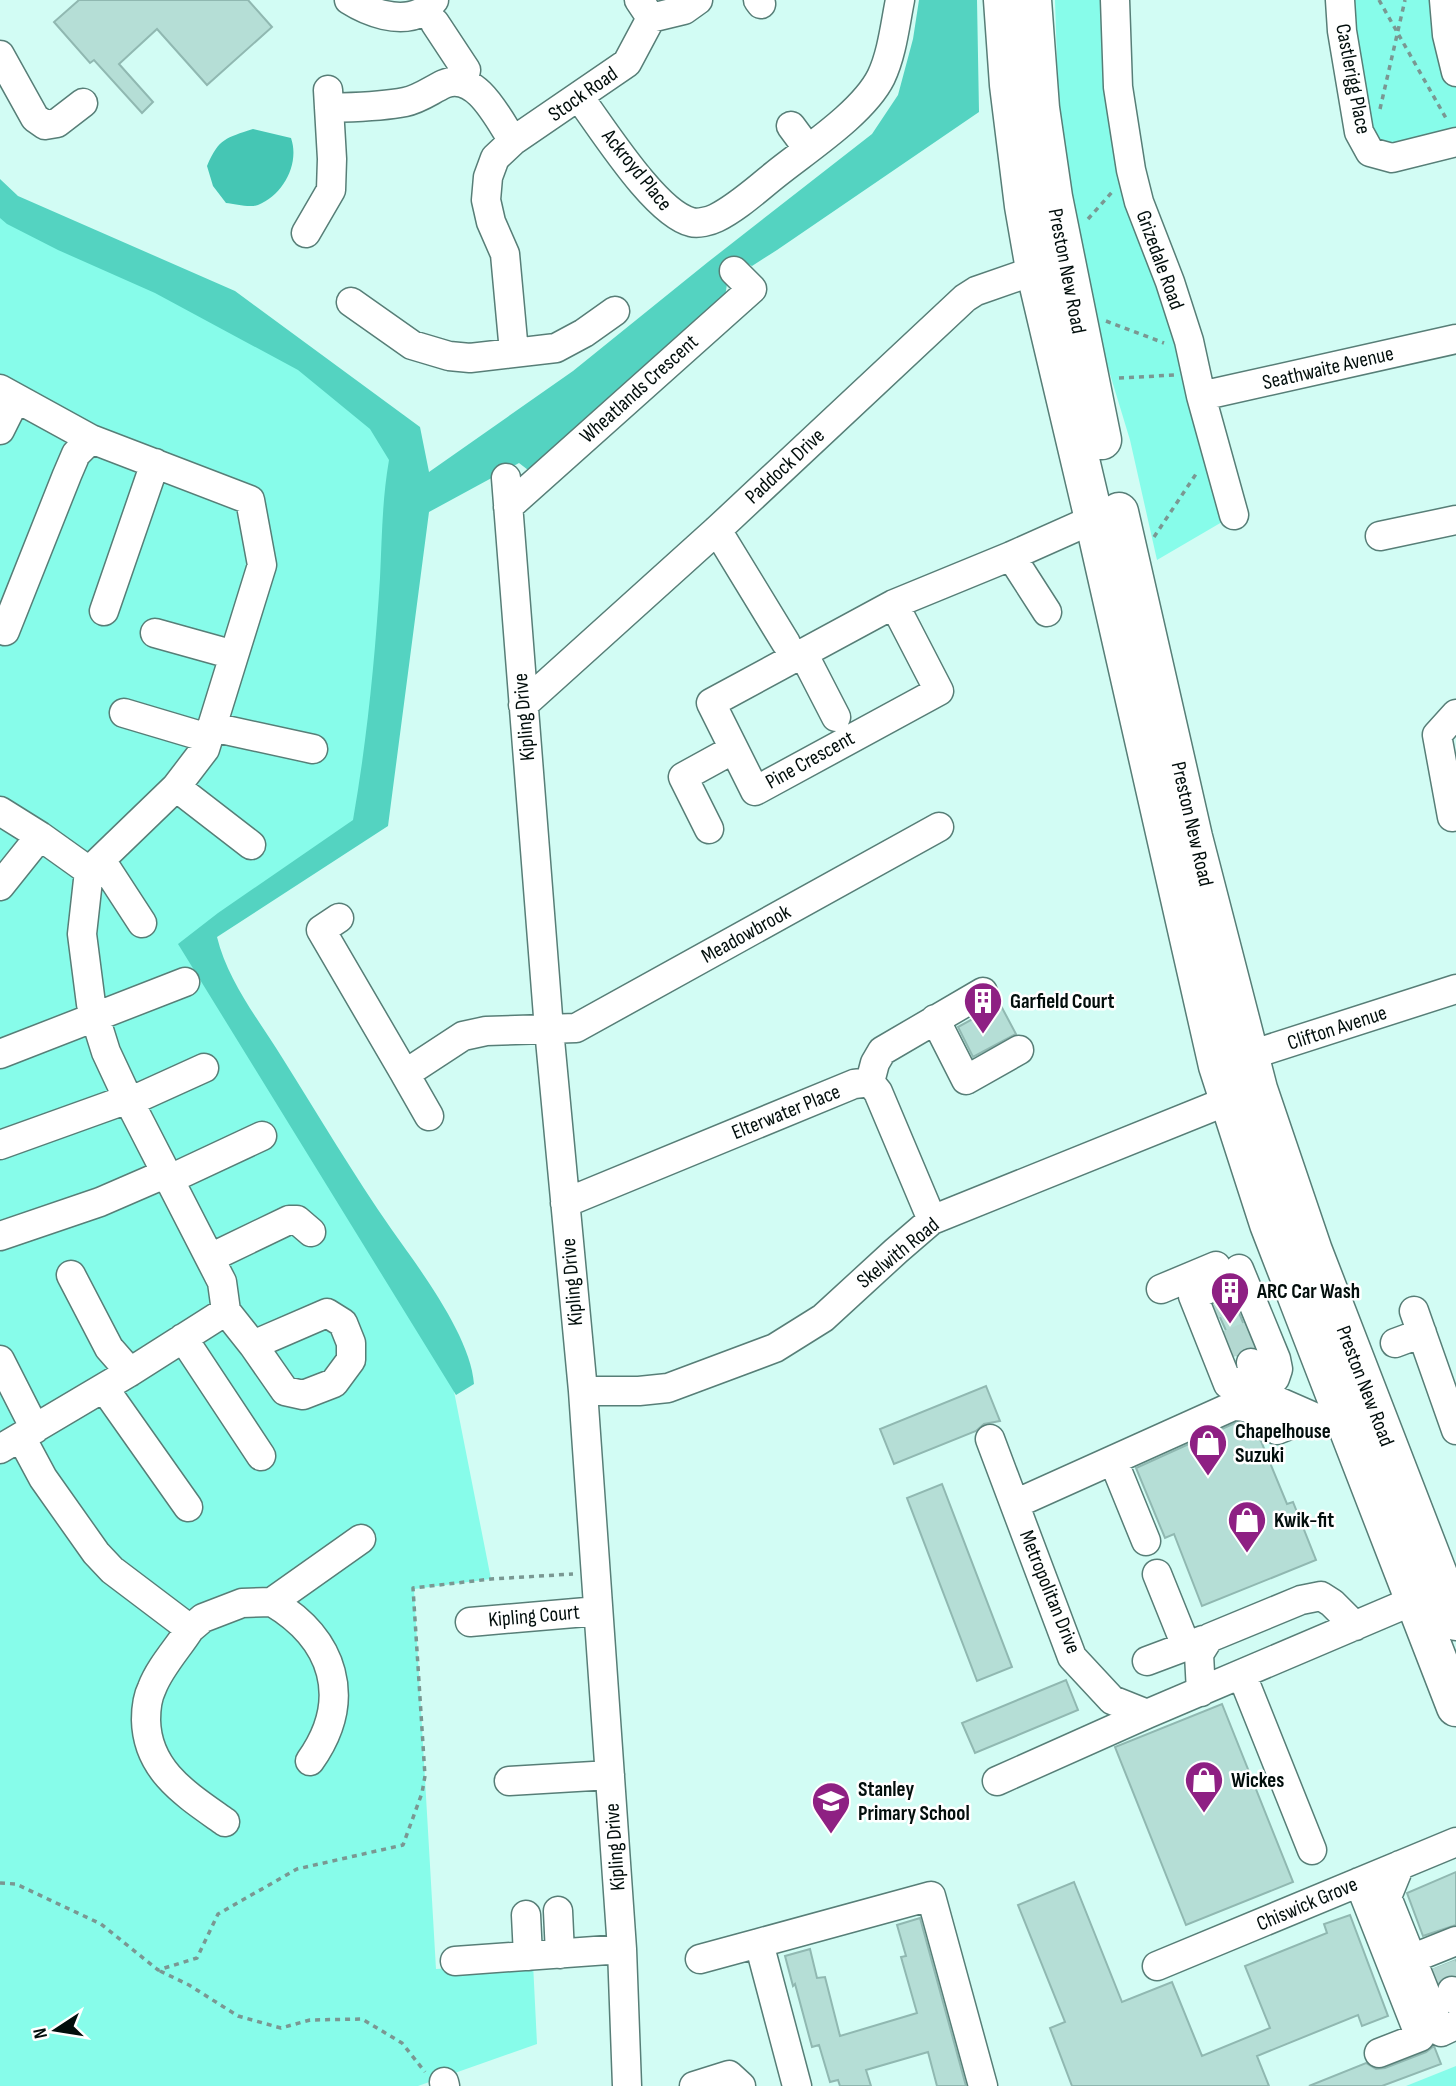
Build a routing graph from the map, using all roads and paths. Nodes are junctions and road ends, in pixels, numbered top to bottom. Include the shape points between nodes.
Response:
1 (349, 0) edge
2 (698, 0) edge
3 (900, 0) edge
4 (1003, 0) edge
5 (1032, 0) edge
6 (1115, 0) edge
7 (1340, 0) edge
8 (1379, 0) edge
9 (1405, 0) edge
10 (1444, 0) edge
11 (645, 9) edge
12 (434, 12) edge
13 (1398, 33) junction
14 (0, 55) edge
15 (1456, 72) edge
16 (463, 83) junction
17 (579, 97) junction
18 (83, 103) dead end
19 (1379, 112) dead end
20 (791, 126) dead end
21 (1453, 134) edge
22 (513, 141) junction
23 (808, 149) junction
24 (1131, 170) junction
25 (306, 233) dead end
26 (1055, 259) junction
27 (734, 271) dead end
28 (351, 302) dead end
29 (1075, 309) junction
30 (615, 310) dead end
31 (1456, 339) edge
32 (514, 352) junction
33 (1196, 375) junction
34 (1089, 380) junction
35 (8, 393) edge
36 (0, 430) edge
37 (91, 439) junction
38 (1215, 445) junction
39 (155, 463) junction
40 (506, 478) dead end
41 (508, 507) junction
42 (1234, 515) dead end
43 (1094, 519) junction
44 (1456, 520) edge
45 (717, 530) junction
46 (1380, 536) dead end
47 (1011, 556) junction
48 (1133, 569) junction
49 (894, 604) junction
50 (104, 611) dead end
51 (1047, 611) dead end
52 (5, 631) dead end
53 (155, 633) dead end
54 (794, 648) junction
55 (234, 655) junction
56 (523, 705) junction
57 (124, 713) dead end
58 (1456, 714) edge
59 (836, 717) dead end
60 (210, 732) junction
61 (313, 749) dead end
62 (734, 749) junction
63 (176, 787) junction
64 (0, 811) edge
65 (1452, 817) dead end
66 (939, 827) dead end
67 (709, 829) dead end
68 (40, 836) junction
69 (251, 845) dead end
70 (95, 865) junction
71 (0, 886) edge
72 (339, 918) dead end
73 (142, 922) dead end
74 (185, 982) dead end
75 (1456, 989) edge
76 (983, 992) dead end
77 (95, 1016) junction
78 (935, 1019) junction
79 (549, 1029) junction
80 (1019, 1049) dead end
81 (0, 1054) edge
82 (204, 1068) dead end
83 (405, 1074) junction
84 (1238, 1078) junction
85 (870, 1082) junction
86 (128, 1100) junction
87 (421, 1112) dead end
88 (262, 1136) dead end
89 (0, 1145) edge
90 (169, 1176) junction
91 (565, 1203) junction
92 (932, 1220) junction
93 (312, 1231) dead end
94 (1273, 1233) junction
95 (0, 1236) edge
96 (210, 1258) junction
97 (71, 1275) dead end
98 (1230, 1278) junction
99 (1161, 1289) dead end
100 (226, 1311) junction
101 (183, 1338) junction
102 (1395, 1343) dead end
103 (253, 1345) junction
104 (0, 1360) edge
105 (130, 1372) junction
106 (104, 1388) junction
107 (583, 1391) junction
108 (1318, 1416) junction
109 (1456, 1430) edge
110 (19, 1438) edge
111 (990, 1439) dead end
112 (261, 1456) dead end
113 (1113, 1460) junction
114 (1015, 1504) junction
115 (188, 1507) dead end
116 (361, 1539) dead end
117 (1146, 1541) dead end
118 (596, 1573) junction
119 (1157, 1574) dead end
120 (1437, 1585) edge
121 (272, 1602) junction
122 (598, 1611) junction
123 (470, 1622) dead end
124 (1456, 1622) edge
125 (1355, 1626) junction
126 (190, 1629) junction
127 (1197, 1642) junction
128 (1147, 1661) dead end
129 (1242, 1675) junction
130 (1449, 1677) edge
131 (1201, 1692) junction
132 (1456, 1707) edge
133 (1147, 1714) junction
134 (310, 1761) dead end
135 (610, 1775) junction
136 (509, 1781) dead end
137 (997, 1781) dead end
138 (225, 1822) dead end
139 (1456, 1842) edge
140 (1312, 1850) dead end
141 (1400, 1865) junction
142 (1359, 1882) junction
143 (0, 1883) edge
144 (558, 1911) dead end
145 (526, 1915) dead end
146 (759, 1943) junction
147 (622, 1949) junction
148 (560, 1954) junction
149 (528, 1956) junction
150 (700, 1959) dead end
151 (455, 1961) dead end
152 (1441, 1965) edge
153 (1157, 1966) dead end
154 (158, 1970) junction
155 (1453, 2027) edge
156 (1380, 2053) dead end
157 (735, 2073) edge
158 (444, 2084) edge
159 (627, 2086) edge
160 (694, 2086) edge
161 (797, 2086) edge
162 (983, 2086) edge

1 - 12 street via 376,13
2 - 11 street via 684,9
3 - 23 street, Ackroyd Place via 881,77 853,111
4 - 26 highway, Preston New Road via 1019,166
5 - 26 highway, Preston New Road
6 - 24 street, Grizedale Road via 1118,87
7 - 21 street, Castlerigg Place via 1359,132 1370,152 1392,158
8 - 13 path
9 - 13 path
10 - 15 street
11 - 17 street, Stock Road via 627,63
12 - 16 street via 466,70
13 - 19 path
13 - 21 path
14 - 18 street via 35,118 45,125 57,123
16 - 22 street via 479,90
16 - 25 street via 447,83 406,102 328,99 331,190
17 - 22 street, Stock Road
17 - 23 street, Ackroyd Place via 653,197 674,216 694,223 714,220
20 - 23 street
22 - 32 street, Stock Road via 495,158 486,200 505,254
24 - 26 path
24 - 33 street, Grizedale Road
26 - 29 highway, Preston New Road
26 - 43 highway, Preston New Road
26 - 45 street, Paddock Drive via 965,298
27 - 41 street, Wheatlands Crescent via 752,289
28 - 32 street via 393,334 432,352 470,358
29 - 33 path
29 - 34 highway, Preston New Road
30 - 32 street via 556,348
31 - 33 street, Seathwaite Avenue
33 - 34 path
33 - 38 street, Grizedale Road
34 - 48 highway, Preston New Road
35 - 36 street
35 - 37 street
37 - 39 street
37 - 52 street via 76,454 66,475
38 - 42 street, Grizedale Road
38 - 48 path
39 - 50 street
39 - 55 street via 250,500 262,565
40 - 41 street, Kipling Drive
41 - 56 street, Kipling Drive
43 - 47 street
43 - 84 highway, Preston New Road
44 - 46 street
45 - 54 street
45 - 56 street, Paddock Drive
47 - 49 street, Pine Crescent
47 - 51 street
48 - 84 highway, Preston New Road via 1194,837
49 - 54 street, Pine Crescent
49 - 62 street, Pine Crescent via 939,691 755,791
53 - 55 street
54 - 59 street
54 - 62 street, Pine Crescent via 711,704
55 - 60 street
56 - 79 street, Kipling Drive
57 - 60 street
58 - 65 street via 1437,734
60 - 61 street
60 - 63 street via 205,749
62 - 67 street via 683,776
63 - 69 street
63 - 70 street
64 - 68 street
66 - 79 street, Meadowbrook via 576,1028
68 - 70 street
68 - 71 street
70 - 73 street
70 - 77 street via 82,934
72 - 83 street via 321,930
74 - 77 street
75 - 84 street, Clifton Avenue
76 - 78 street
77 - 81 street
77 - 86 street
78 - 80 street via 965,1080
78 - 85 street via 882,1051
79 - 83 street, Meadowbrook via 463,1036
79 - 91 street, Kipling Drive
82 - 86 street
83 - 87 street
84 - 92 street, Skelwith Road
84 - 94 highway, Preston New Road
84 - 120 highway, Preston New Road via 1313,1251
85 - 91 street, Elterwater Place via 855,1084
85 - 92 street
86 - 89 street
86 - 90 street
88 - 90 street
90 - 95 street
90 - 96 street
91 - 107 street, Kipling Drive
92 - 107 street, Skelwith Road via 823,1318 775,1348 668,1388
93 - 96 street via 289,1220
94 - 98 street
94 - 108 highway, Preston New Road
96 - 100 street via 222,1282
97 - 105 street via 109,1348
98 - 99 street via 1222,1264
98 - 108 street via 1263,1361
98 - 108 street via 1193,1296 1228,1384 1243,1380 1266,1396
100 - 101 street
100 - 103 street
101 - 105 street
101 - 112 street
102 - 109 street, Preston New Road via 1418,1322
103 - 103 street via 285,1391 303,1395 334,1383 351,1360 351,1343 343,1323 327,1313
104 - 110 street
105 - 106 street
106 - 110 street
106 - 115 street
107 - 118 street, Kipling Drive
108 - 113 street via 1276,1430 1266,1427 1247,1406 1233,1406
108 - 120 highway, Preston New Road
110 - 126 street via 96,1553
111 - 114 street, Metropolitan Drive
113 - 114 street
113 - 117 street
114 - 133 street, Metropolitan Drive via 1072,1657 1112,1700
116 - 121 street
118 - 122 street, Kipling Drive
118 - 154 path via 491,1578 414,1588 425,1776 403,1845 297,1869 218,1914 197,1958
119 - 127 street
120 - 124 highway, Preston New Road
120 - 125 street
120 - 130 highway, Preston New Road
121 - 126 street via 242,1603 204,1618
121 - 134 street via 317,1639 334,1682 327,1732
122 - 123 street, Kipling Court
122 - 135 street, Kipling Drive
125 - 127 street via 1321,1596
125 - 129 street
126 - 138 street via 152,1688 146,1733 161,1770 182,1792
127 - 128 street
127 - 131 street
129 - 131 street
129 - 140 street
130 - 132 highway, Preston New Road
131 - 133 street
133 - 137 street
135 - 136 street
135 - 147 street, Kipling Drive
139 - 141 street, Chiswick Grove
141 - 142 street, Chiswick Grove
141 - 152 street via 1387,1897
142 - 153 street, Chiswick Grove
142 - 156 street via 1420,2037
143 - 154 path via 16,1884 101,1924
144 - 148 street
145 - 149 street
146 - 150 street
146 - 161 street
146 - 162 street via 931,1896
147 - 148 street
147 - 159 street, Kipling Drive
148 - 149 street
149 - 151 street
152 - 155 street
152 - 155 street via 1441,2032
154 - 158 path via 238,2016 281,2028 310,2020 362,2019 402,2043 422,2070
157 - 160 street

